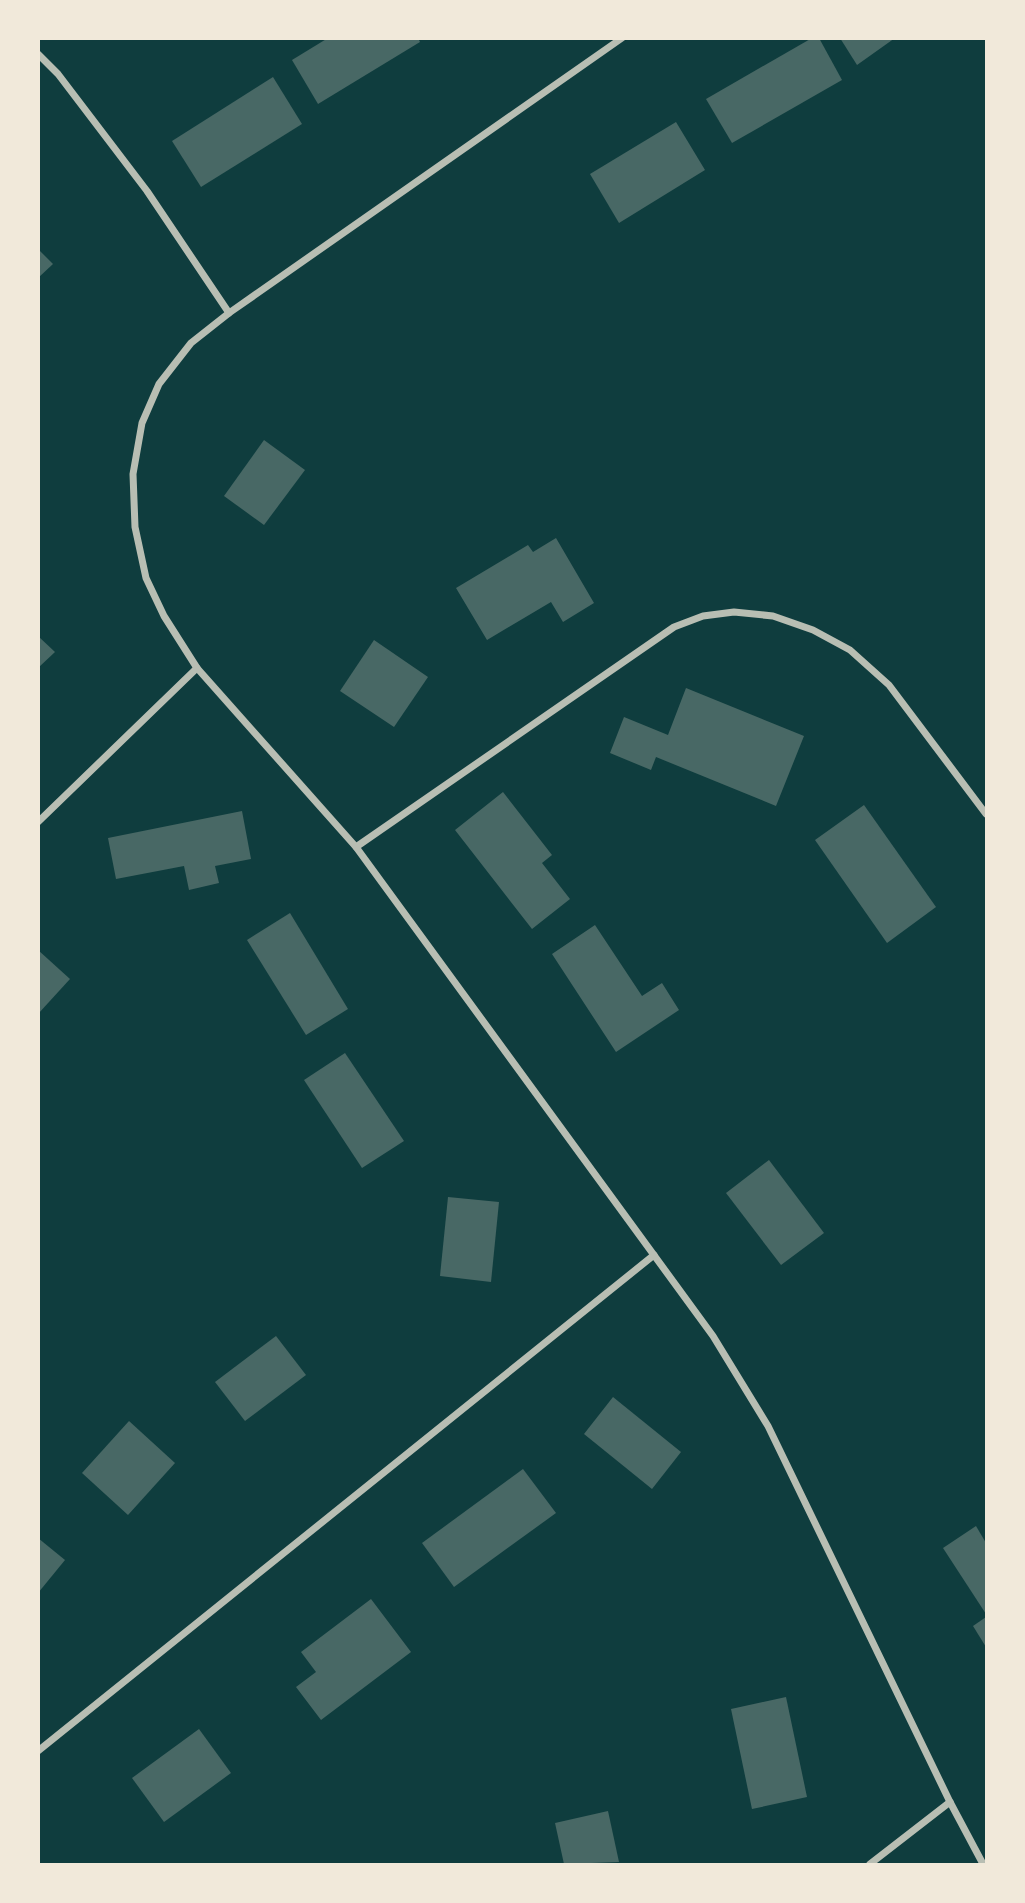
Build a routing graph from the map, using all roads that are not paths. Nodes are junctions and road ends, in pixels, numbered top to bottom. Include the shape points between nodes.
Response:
1 (622, 38) edge
2 (38, 54) edge
3 (229, 313) junction
4 (197, 668) junction
5 (986, 814) edge
6 (38, 822) edge
7 (356, 847) junction
8 (654, 1255) junction
9 (38, 1751) edge
10 (950, 1802) junction
11 (870, 1864) edge
12 (983, 1864) edge

1 - 3 street
2 - 3 street via 147,191
3 - 4 street via 191,343 159,384 142,423 133,474 135,527 146,578
4 - 6 street
4 - 7 street
5 - 7 street via 889,685 850,650 774,616 734,612 703,616 674,627
7 - 8 street
8 - 9 street
8 - 10 street via 713,1336 768,1426
10 - 11 street
10 - 12 street

